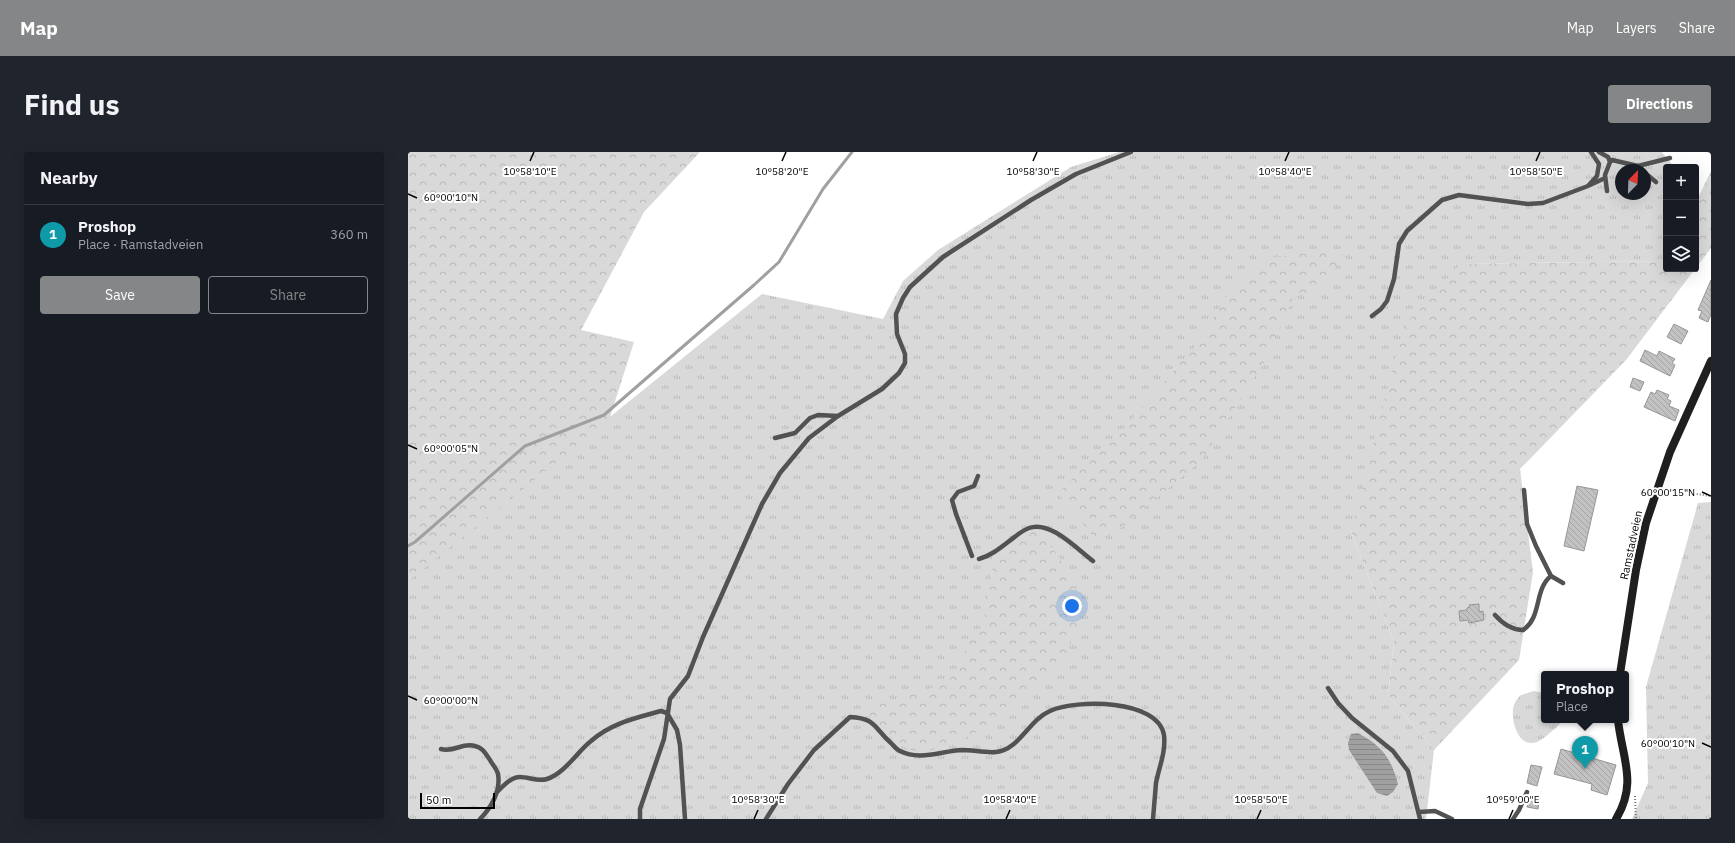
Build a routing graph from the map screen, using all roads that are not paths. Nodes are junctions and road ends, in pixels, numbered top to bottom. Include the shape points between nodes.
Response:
1 (1132, 152) edge
2 (1591, 152) edge
3 (1599, 152) edge
4 (1670, 158) dead end
5 (1610, 162) junction
6 (1626, 164) edge
7 (1651, 164) edge
8 (1605, 178) junction
9 (1651, 178) edge
10 (1656, 182) dead end
11 (1588, 186) junction
12 (1607, 191) dead end
13 (1372, 316) dead end
14 (1711, 361) edge
15 (1709, 369) edge
16 (838, 416) junction
17 (775, 438) dead end
18 (978, 476) dead end
19 (1524, 490) dead end
20 (972, 556) dead end
21 (979, 559) dead end
22 (1093, 561) dead end
23 (1551, 576) junction
24 (1563, 583) dead end
25 (1495, 615) dead end
26 (1620, 671) edge
27 (1328, 688) dead end
28 (667, 713) junction
29 (1618, 723) edge
30 (441, 749) dead end
31 (497, 792) junction
32 (1527, 792) dead end
33 (1419, 812) junction
34 (480, 819) edge
35 (640, 819) edge
36 (685, 819) edge
37 (766, 819) edge
38 (1153, 819) edge
39 (1420, 819) edge
40 (1452, 819) edge
41 (1513, 819) edge
42 (1616, 819) edge

1 - 16 lane via 1076,174 943,257 910,287 896,314 898,334 905,354 905,363 899,373 882,388
2 - 11 lane via 1599,164 1597,176
3 - 5 lane via 1608,157
4 - 7 lane
5 - 6 lane via 1612,160
5 - 8 lane
8 - 11 lane
8 - 12 lane
9 - 10 lane
11 - 13 lane via 1543,203 1528,204 1459,195 1442,200 1407,231 1399,244 1394,279 1387,301
14 - 15 street, Ramstadveien
15 - 26 street, Ramstadveien via 1685,418 1646,522
16 - 17 lane via 818,415 810,418 795,433
16 - 28 lane via 809,438 780,473 762,504 688,676 670,699
18 - 20 lane via 974,486 958,492 952,500
19 - 23 lane via 1527,524
21 - 22 lane via 993,553 1024,530 1035,526 1047,528 1060,535
23 - 24 lane
23 - 25 lane via 1544,583 1534,619 1523,630 1506,625
27 - 33 lane via 1352,718 1394,751 1408,771
28 - 31 lane via 661,711 616,724 591,740 559,772 547,780 519,777 509,781
28 - 35 lane via 664,739 640,809
28 - 36 lane via 677,730 680,745
29 - 42 street via 1628,782 1625,801
30 - 31 lane via 449,751 473,745 483,749 498,774
31 - 34 lane via 488,811
32 - 41 lane
33 - 39 lane
33 - 40 lane via 1434,811
37 - 38 lane via 814,750 850,718 872,721 899,751 915,757 963,750 996,752 1008,748 1034,722 1050,711 1086,703 1110,704 1135,710 1159,723 1164,734 1164,750 1156,782

